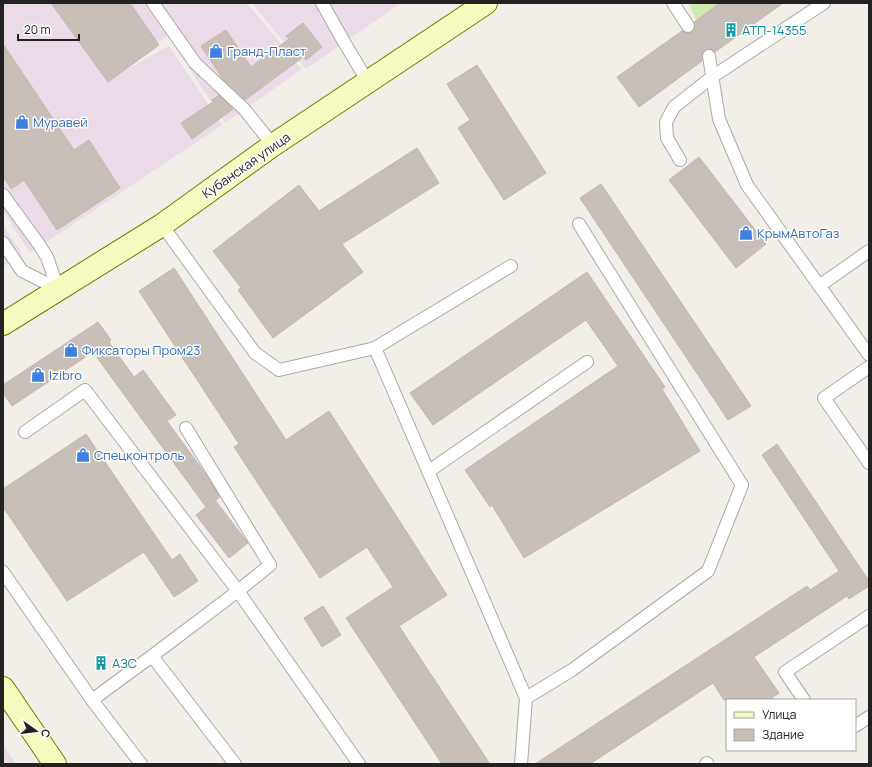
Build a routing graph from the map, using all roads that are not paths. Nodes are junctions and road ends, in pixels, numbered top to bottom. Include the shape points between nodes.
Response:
1 (153, 3) edge
2 (322, 3) edge
3 (486, 3) edge
4 (673, 3) edge
5 (824, 3) edge
6 (688, 26) dead end
7 (709, 56) dead end
8 (712, 77) junction
9 (368, 82) junction
10 (273, 145) junction
11 (680, 160) dead end
12 (3, 195) edge
13 (579, 224) dead end
14 (162, 225) junction
15 (3, 243) edge
16 (869, 251) edge
17 (511, 266) dead end
18 (819, 286) junction
19 (58, 289) junction
20 (3, 324) edge
21 (375, 348) junction
22 (869, 355) edge
23 (587, 362) dead end
24 (869, 367) edge
25 (186, 428) dead end
26 (25, 432) dead end
27 (869, 463) edge
28 (429, 471) junction
29 (3, 572) edge
30 (238, 591) junction
31 (868, 618) edge
32 (152, 656) junction
33 (4, 692) edge
34 (526, 698) junction
35 (803, 699) edge
36 (92, 700) junction
37 (869, 717) edge
38 (856, 725) edge
39 (55, 764) edge
40 (141, 764) edge
41 (234, 764) edge
42 (359, 764) edge
43 (521, 764) edge

1 - 10 lane via 195,63 244,109
2 - 9 lane
3 - 9 main road, Кубанская улица
4 - 6 lane
5 - 8 lane
7 - 8 lane
8 - 11 lane via 674,107 666,122 667,138
8 - 18 lane via 719,120 747,185
9 - 10 main road, Кубанская улица
10 - 14 main road, Кубанская улица
12 - 19 lane via 47,257
13 - 34 lane via 742,485 708,571 572,670
14 - 19 main road, Кубанская улица
14 - 21 lane via 255,353 279,370
15 - 19 lane via 22,271
16 - 18 lane
17 - 21 lane
18 - 22 lane
19 - 20 main road, Кубанская улица
21 - 28 lane
23 - 28 lane
24 - 27 lane via 824,398
25 - 30 lane via 270,565
26 - 30 lane via 85,390
28 - 34 lane
29 - 36 lane
30 - 32 lane
30 - 42 lane
31 - 35 lane via 785,672
32 - 36 lane
32 - 41 lane
33 - 39 main road
34 - 43 lane
36 - 40 lane
37 - 38 lane

